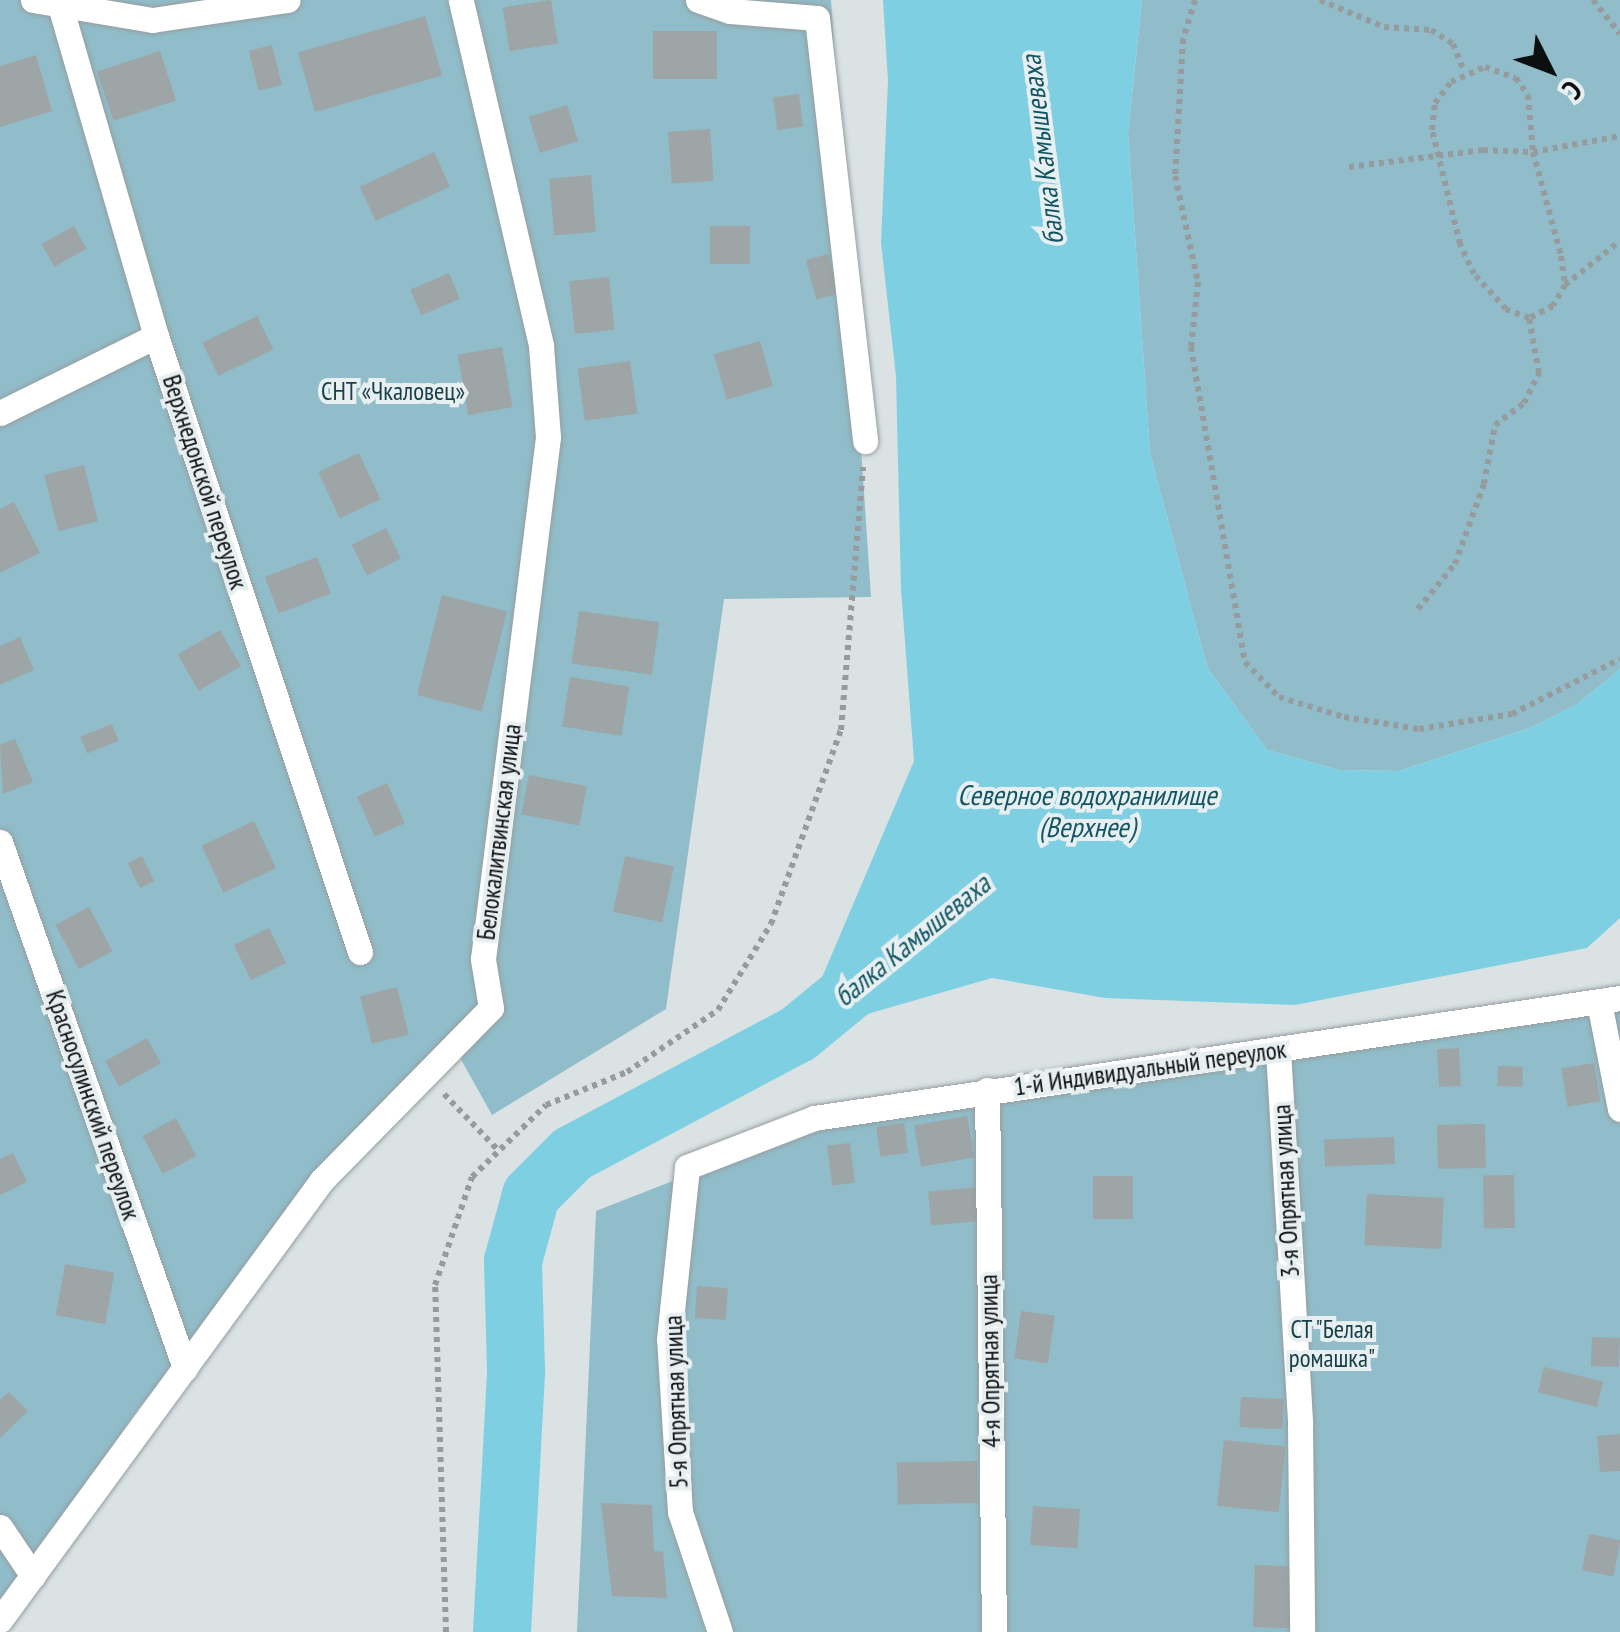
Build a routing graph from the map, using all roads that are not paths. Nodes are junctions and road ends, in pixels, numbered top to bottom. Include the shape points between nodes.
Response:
1 (34, 0) edge
2 (288, 0) edge
3 (461, 0) edge
4 (698, 0) edge
5 (61, 9) junction
6 (156, 336) junction
7 (0, 413) edge
8 (865, 441) road end
9 (0, 842) edge
10 (360, 952) dead end
11 (1610, 1000) edge
12 (1278, 1050) junction
13 (987, 1090) junction
14 (1620, 1108) edge
15 (686, 1167) joint
16 (185, 1368) junction
17 (0, 1527) edge
18 (33, 1576) junction
19 (0, 1620) edge
20 (720, 1632) edge
21 (994, 1632) edge
22 (1302, 1632) edge

1 - 5 street
2 - 5 street via 152,20
3 - 16 street, Белокалитвинская улица via 541,345 548,437 483,960 491,1008 322,1180
4 - 8 street via 730,11 817,18
5 - 6 street, Верхнедонской переулок
6 - 7 street
6 - 10 street, Верхнедонской переулок
9 - 16 street, Красносулинский переулок
11 - 12 street, 1-й Индивидуальный переулок
11 - 14 street
12 - 13 street, 1-й Индивидуальный переулок
12 - 22 street, 3-я Опрятная улица via 1300,1424
13 - 15 street, 1-й Индивидуальный переулок via 814,1118
13 - 21 street, 4-я Опрятная улица
15 - 20 street, 5-я Опрятная улица via 669,1340 680,1512
16 - 18 street, Белокалитвинская улица
17 - 18 street
18 - 19 street, Белокалитвинская улица

